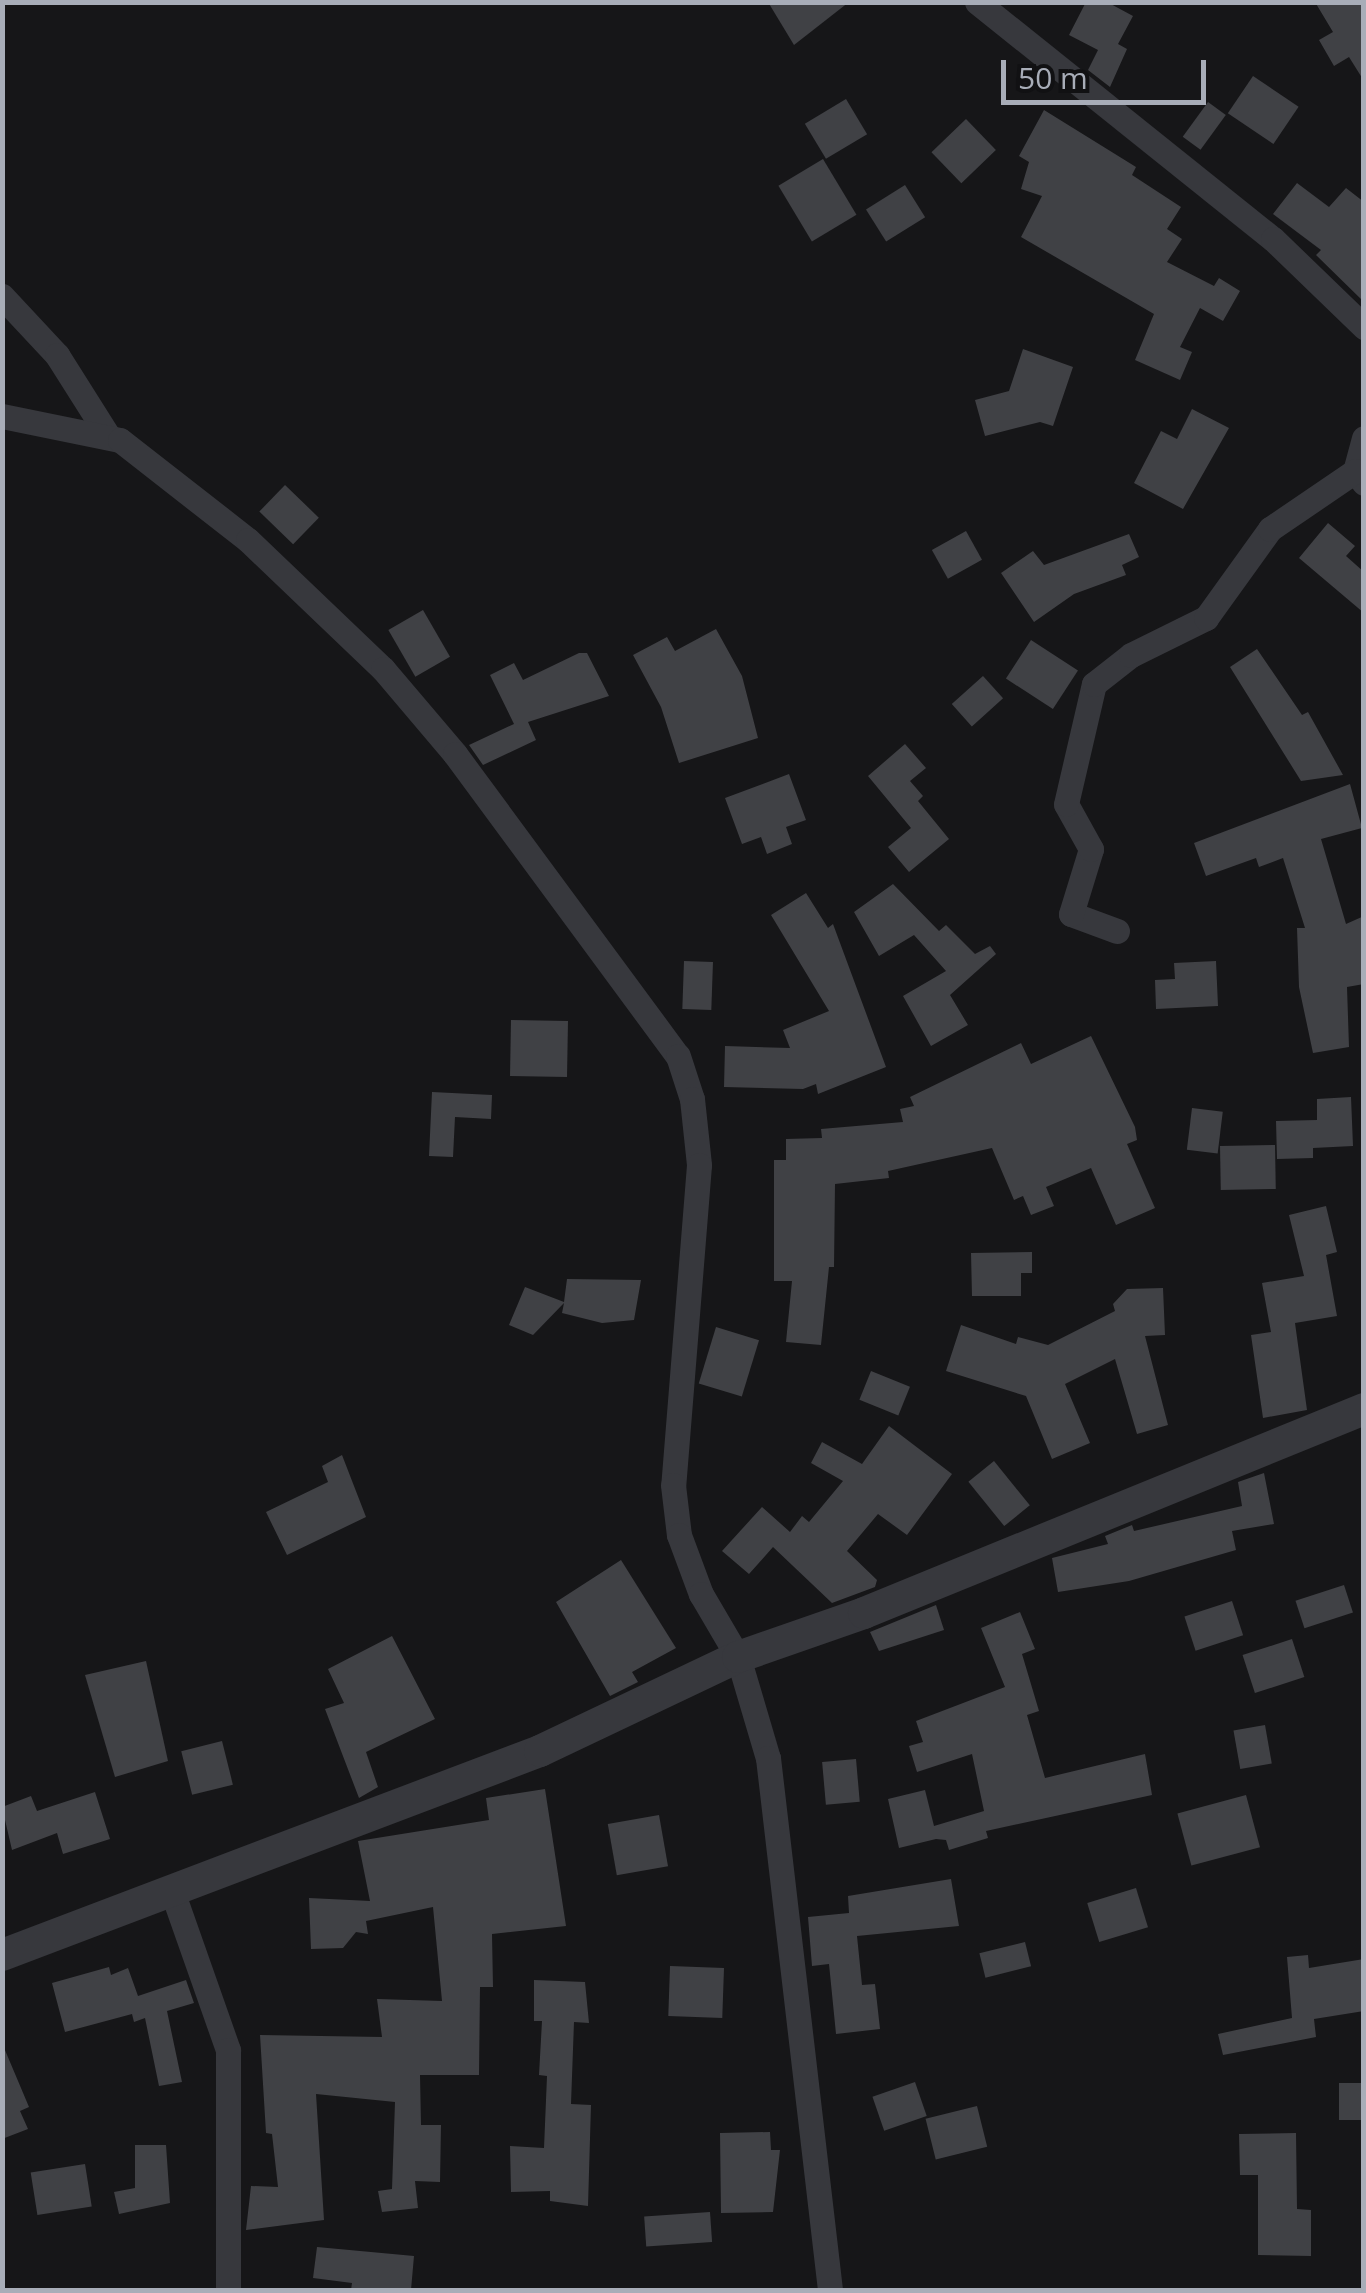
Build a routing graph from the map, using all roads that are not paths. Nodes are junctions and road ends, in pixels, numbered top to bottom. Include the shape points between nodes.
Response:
1 (977, 2) edge
2 (2, 296) edge
3 (1364, 327) edge
4 (2, 416) edge
5 (106, 434) junction
6 (1364, 438) edge
7 (1360, 477) edge
8 (1116, 931) dead end
9 (1364, 1409) edge
10 (738, 1657) junction
11 (172, 1890) junction
12 (2, 1955) edge
13 (228, 2290) edge
14 (830, 2290) edge

1 - 3 street via 1274,239
2 - 5 street via 58,355
4 - 5 street
5 - 10 street via 248,540 383,669 456,754 678,1056 692,1099 698,1165 673,1484 678,1535
6 - 7 street
7 - 8 street via 1270,529 1206,618 1131,656 1094,684 1066,804 1092,848 1071,914
9 - 10 street
10 - 11 street via 540,1751
10 - 14 street via 768,1758
11 - 12 street
11 - 13 street via 228,2050

